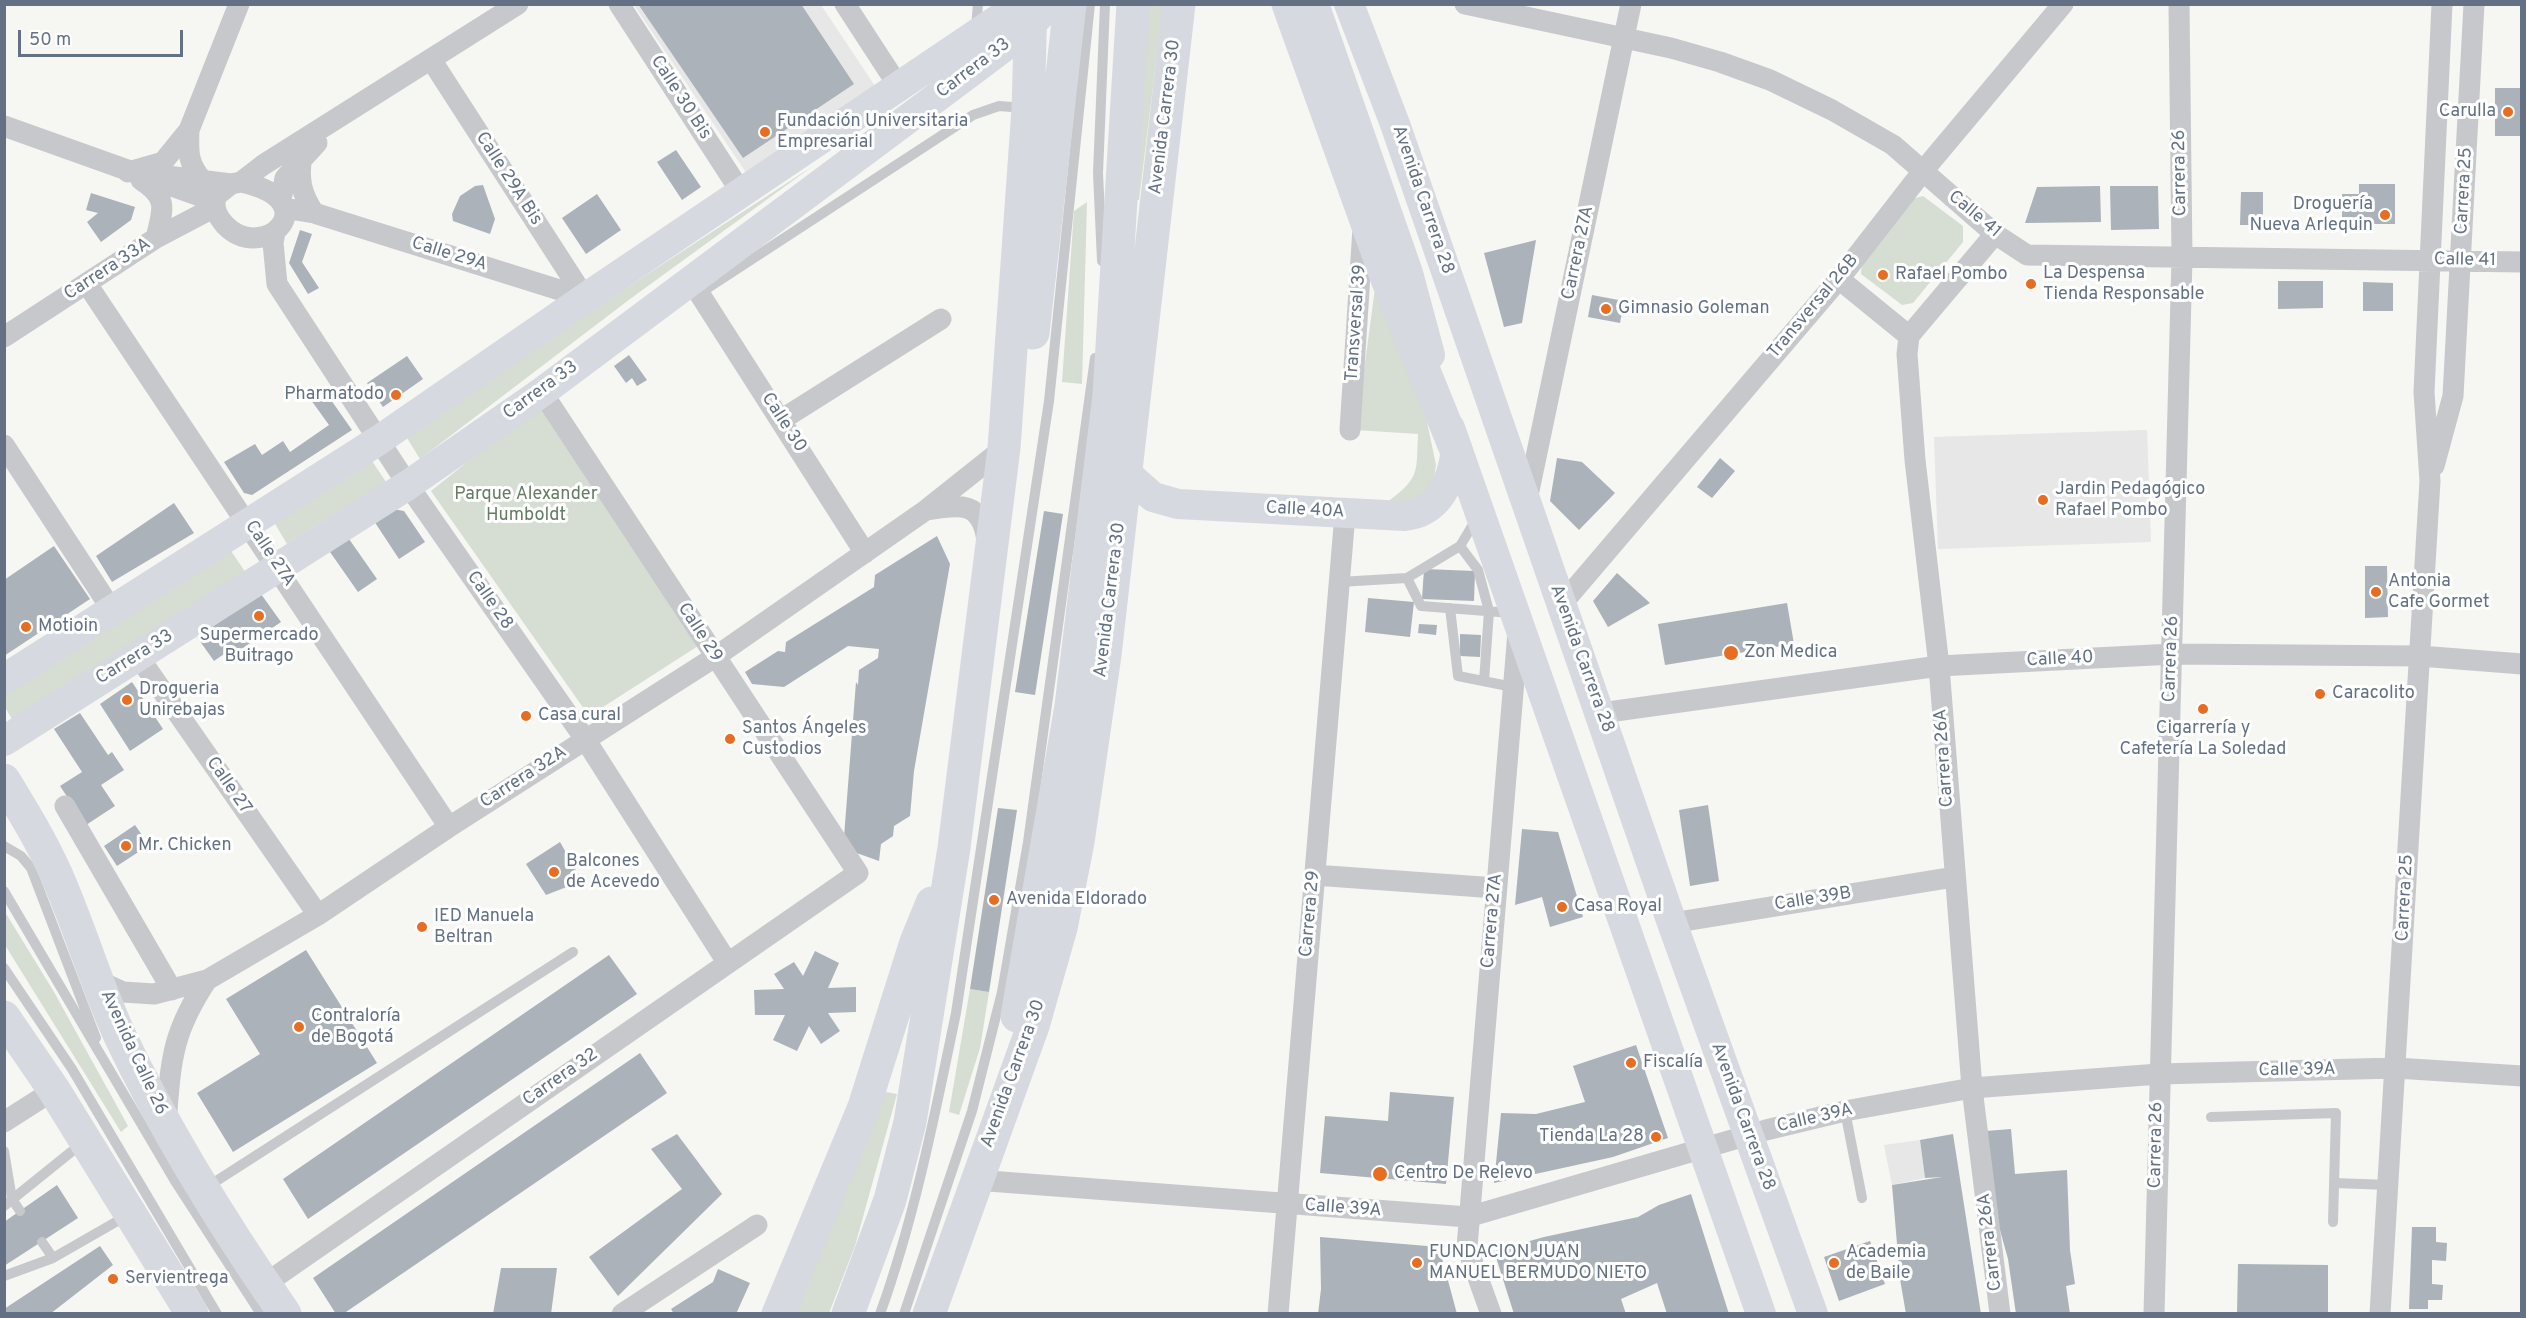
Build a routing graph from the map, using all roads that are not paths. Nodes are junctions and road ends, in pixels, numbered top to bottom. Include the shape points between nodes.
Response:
1 (239, 4) edge
2 (619, 4) edge
3 (845, 4) edge
4 (978, 4) edge
5 (1020, 4) edge
6 (1031, 4) edge
7 (1051, 4) edge
8 (1070, 4) edge
9 (1090, 4) edge
10 (1105, 4) edge
11 (1123, 4) edge
12 (1133, 4) edge
13 (1288, 4) edge
14 (1314, 4) edge
15 (1349, 4) edge
16 (1465, 4) edge
17 (1631, 4) edge
18 (2063, 4) edge
19 (2179, 4) edge
20 (2442, 4) edge
21 (2474, 4) edge
22 (1181, 7) edge
23 (506, 8) edge
24 (975, 36) junction
25 (1624, 38) junction
26 (432, 61) junction
27 (899, 87) junction
28 (348, 114) junction
29 (1042, 117) junction
30 (4, 126) edge
31 (189, 130) junction
32 (302, 156) junction
33 (1073, 166) junction
34 (1923, 171) junction
35 (127, 172) junction
36 (202, 180) junction
37 (236, 183) junction
38 (741, 192) junction
39 (214, 204) junction
40 (282, 204) junction
41 (1155, 206) junction
42 (314, 213) junction
43 (1364, 216) junction
44 (275, 232) junction
45 (1995, 234) junction
46 (156, 238) junction
47 (2182, 258) junction
48 (2429, 261) junction
49 (2461, 261) junction
50 (2522, 262) edge
51 (1839, 279) junction
52 (87, 284) junction
53 (694, 296) joint
54 (585, 298) junction
55 (670, 311) dead end
56 (942, 319) dead end
57 (1909, 336) junction
58 (4, 337) edge
59 (1097, 347) dead end
60 (542, 392) junction
61 (1109, 395) junction
62 (781, 420) junction
63 (1350, 430) dead end
64 (380, 440) junction
65 (4, 445) edge
66 (1004, 448) junction
67 (1456, 450) junction
68 (1125, 472) junction
69 (2430, 482) junction
70 (408, 485) junction
71 (1527, 500) junction
72 (926, 510) junction
73 (1345, 514) junction
74 (1479, 515) junction
75 (248, 523) junction
76 (1460, 546) junction
77 (865, 553) junction
78 (990, 559) junction
79 (278, 568) junction
80 (1407, 578) junction
81 (1339, 582) junction
82 (1561, 605) junction
83 (1450, 608) junction
84 (112, 610) junction
85 (1507, 616) junction
86 (2173, 654) junction
87 (138, 656) junction
88 (2420, 656) junction
89 (715, 657) junction
90 (2522, 664) edge
91 (1939, 666) junction
92 (4, 679) edge
93 (1484, 681) junction
94 (1513, 687) junction
95 (1601, 713) junction
96 (585, 739) junction
97 (4, 741) edge
98 (4, 780) edge
99 (65, 806) dead end
100 (449, 826) junction
101 (4, 846) edge
102 (954, 848) junction
103 (858, 873) joint
104 (1314, 875) junction
105 (1954, 877) junction
106 (1496, 888) junction
107 (4, 891) edge
108 (318, 915) junction
109 (1672, 922) junction
110 (573, 952) dead end
111 (727, 962) junction
112 (4, 968) edge
113 (207, 980) junction
114 (99, 981) junction
115 (172, 990) junction
116 (4, 1017) edge
117 (2396, 1068) junction
118 (109, 1072) junction
119 (2159, 1074) junction
120 (2522, 1076) edge
121 (1972, 1088) junction
122 (54, 1090) junction
123 (1845, 1111) junction
124 (2211, 1117) dead end
125 (4, 1122) edge
126 (166, 1124) junction
127 (1749, 1135) junction
128 (87, 1142) junction
129 (1705, 1148) junction
130 (4, 1151) edge
131 (975, 1180) junction
132 (2334, 1183) junction
133 (2390, 1185) junction
134 (204, 1190) junction
135 (1862, 1198) dead end
136 (8, 1203) edge
137 (1287, 1206) junction
138 (20, 1211) dead end
139 (130, 1214) junction
140 (1468, 1217) junction
141 (2333, 1222) dead end
142 (757, 1225) dead end
143 (42, 1242) dead end
144 (53, 1258) junction
145 (4, 1276) edge
146 (263, 1299) edge
147 (192, 1314) edge
148 (217, 1314) edge
149 (285, 1314) edge
150 (622, 1314) edge
151 (778, 1314) edge
152 (848, 1314) edge
153 (880, 1314) edge
154 (904, 1314) edge
155 (929, 1314) edge
156 (1278, 1314) edge
157 (1491, 1314) edge
158 (1761, 1314) edge
159 (1813, 1314) edge
160 (2000, 1314) edge
161 (2154, 1314) edge
162 (2380, 1314) edge

1 - 31 street
2 - 38 street, Calle 30 Bis
3 - 27 street
4 - 24 lane
5 - 24 main road, Carrera 33
6 - 29 main road
7 - 60 main road, Carrera 33 via 1021,34
8 - 29 main road
9 - 33 lane
10 - 11 lane via 1098,173 1103,282
12 - 61 main road, Avenida Carrera 30
13 - 43 main road
14 - 67 main road, Avenida Carrera 28 via 1408,273
15 - 71 main road, Avenida Carrera 28
16 - 25 street, Calle 41
17 - 25 street, Carrera 27A
18 - 34 street, Transversal 26B
19 - 47 street, Carrera 26
20 - 48 street, Carrera 25
21 - 49 street, Carrera 25
22 - 41 main road, Avenida Carrera 30
23 - 26 street
24 - 27 main road, Carrera 33
25 - 34 street, Calle 41 via 1720,62 1770,80 1893,145
25 - 71 street, Carrera 27A
26 - 28 street
26 - 54 street, Calle 29A Bis
27 - 38 main road, Carrera 33
28 - 32 street
28 - 37 street
29 - 33 lane via 1067,142
29 - 53 lane via 999,106 973,114
29 - 66 main road
30 - 35 street
31 - 35 street via 163,162
31 - 36 street via 188,155
32 - 40 street via 285,178
32 - 42 street via 302,194
33 - 153 lane via 1049,401 956,1013 894,1276
34 - 45 street, Calle 41
34 - 51 street, Transversal 26B
35 - 36 street
35 - 39 street
35 - 46 street via 160,196
36 - 37 street
37 - 39 street via 222,188
37 - 40 street via 267,190
38 - 54 main road, Carrera 33
39 - 44 street via 219,218 236,232 253,237
39 - 46 street, Carrera 33A
40 - 42 street, Calle 29A
40 - 44 street via 284,222
41 - 61 main road
41 - 68 main road, Avenida Carrera 30
42 - 54 street, Calle 29A
43 - 63 street, Transversal 39
43 - 67 main road
44 - 64 street, Calle 28 via 277,284
45 - 47 street, Calle 41 via 2027,255
45 - 57 street
46 - 52 street, Carrera 33A
47 - 48 street, Calle 41
47 - 86 street, Carrera 26
48 - 49 street, Calle 41
48 - 69 street, Carrera 25 via 2424,392
49 - 50 street, Calle 41
49 - 69 street, Carrera 25 via 2453,396
51 - 57 street
51 - 82 street, Transversal 26B
52 - 58 street, Carrera 33A
52 - 75 street, Calle 27A
53 - 62 street, Calle 30
54 - 64 main road, Carrera 33
55 - 60 lane
56 - 62 street
57 - 91 street, Carrera 26A via 1906,354 1915,460
59 - 154 lane via 1028,842 1002,992 972,1111
60 - 70 main road, Carrera 33
60 - 89 street, Calle 29
61 - 131 main road, Avenida Carrera 30 via 1071,706 1040,895 1023,989
62 - 77 street, Calle 30
64 - 70 street, Calle 28
64 - 75 main road, Carrera 33
65 - 84 street
66 - 72 street, Carrera 32A
66 - 78 main road
67 - 73 main road, Calle 40A via 1450,480 1435,503 1422,512 1404,516
67 - 74 main road, Avenida Carrera 28
68 - 73 main road, Calle 40A via 1147,493 1163,501
68 - 131 main road, Avenida Carrera 30 via 1104,666 1061,928 1034,1026
69 - 88 street, Carrera 25
70 - 79 main road, Carrera 33
70 - 96 street, Calle 28
71 - 82 main road, Avenida Carrera 28
72 - 77 street, Carrera 32A
72 - 78 street, Carrera 32A via 952,506 977,513 986,530
73 - 81 street, Carrera 29
74 - 76 lane
74 - 85 main road, Avenida Carrera 28
75 - 79 street, Calle 27A
75 - 84 main road, Carrera 33
76 - 80 lane
76 - 85 lane
77 - 89 street, Carrera 32A
78 - 102 main road
79 - 87 main road, Carrera 33
79 - 100 street, Calle 27A
80 - 81 lane
80 - 83 lane via 1421,606
81 - 104 street, Carrera 29
82 - 95 main road, Avenida Carrera 28
83 - 85 lane
83 - 93 lane via 1458,676
84 - 92 main road, Carrera 33
85 - 93 lane
85 - 94 street, Carrera 27A
85 - 129 main road, Avenida Carrera 28
86 - 88 street, Calle 40
86 - 91 street, Calle 40
86 - 119 street, Carrera 26
87 - 97 main road, Carrera 33
87 - 108 street, Calle 27
88 - 90 street, Calle 40
88 - 117 street, Carrera 25
89 - 96 street, Carrera 32A
89 - 103 street, Calle 29
91 - 95 street, Calle 40
91 - 105 street, Carrera 26A
93 - 94 lane
94 - 106 street, Carrera 27A
95 - 109 main road, Avenida Carrera 28
96 - 100 street, Carrera 32A
96 - 111 street, Calle 28
98 - 114 main road, Avenida Calle 26 via 56,873
99 - 115 street
100 - 108 street, Carrera 32A
101 - 118 lane via 31,868
102 - 151 main road via 916,942 864,1107
102 - 152 main road via 910,1122 890,1200
103 - 111 street, Carrera 32
104 - 106 street
104 - 137 street, Carrera 29
105 - 109 street, Calle 39B
105 - 121 street, Carrera 26A
106 - 140 street, Carrera 27A
107 - 118 lane
108 - 113 street, Carrera 32A
109 - 127 main road, Avenida Carrera 28
110 - 134 lane
111 - 146 street, Carrera 32
112 - 148 lane via 72,1069
113 - 115 street, Carrera 32A
113 - 126 street, Carrera 32A via 187,1011 176,1038
114 - 115 street, Carrera 32A via 132,993
114 - 126 main road, Avenida Calle 26 via 120,1035
116 - 122 main road
117 - 119 street, Calle 39A
117 - 120 street, Calle 39A
117 - 133 street, Carrera 25
118 - 146 lane via 175,1181
119 - 121 street, Calle 39A
119 - 161 street, Carrera 26
121 - 123 street, Calle 39A
121 - 160 street, Carrera 26A
122 - 125 street
122 - 128 main road
123 - 127 street, Calle 39A
123 - 135 lane
124 - 132 lane via 2336,1113
126 - 134 main road, Avenida Calle 26
127 - 129 street, Calle 39A
127 - 159 main road, Avenida Carrera 28
128 - 136 lane
128 - 139 main road
129 - 140 street, Calle 39A
129 - 158 main road, Avenida Carrera 28
130 - 136 lane
131 - 137 street, Calle 39A
131 - 155 main road, Avenida Carrera 30
132 - 133 lane
132 - 141 lane
133 - 162 street, Carrera 25
134 - 146 main road, Avenida Calle 26
136 - 138 lane
137 - 140 street, Calle 39A
137 - 156 street, Carrera 29
139 - 144 lane
139 - 147 main road
140 - 157 street, Carrera 27A via 1467,1247
142 - 150 street
143 - 144 lane
144 - 145 lane
146 - 149 main road, Avenida Calle 26

